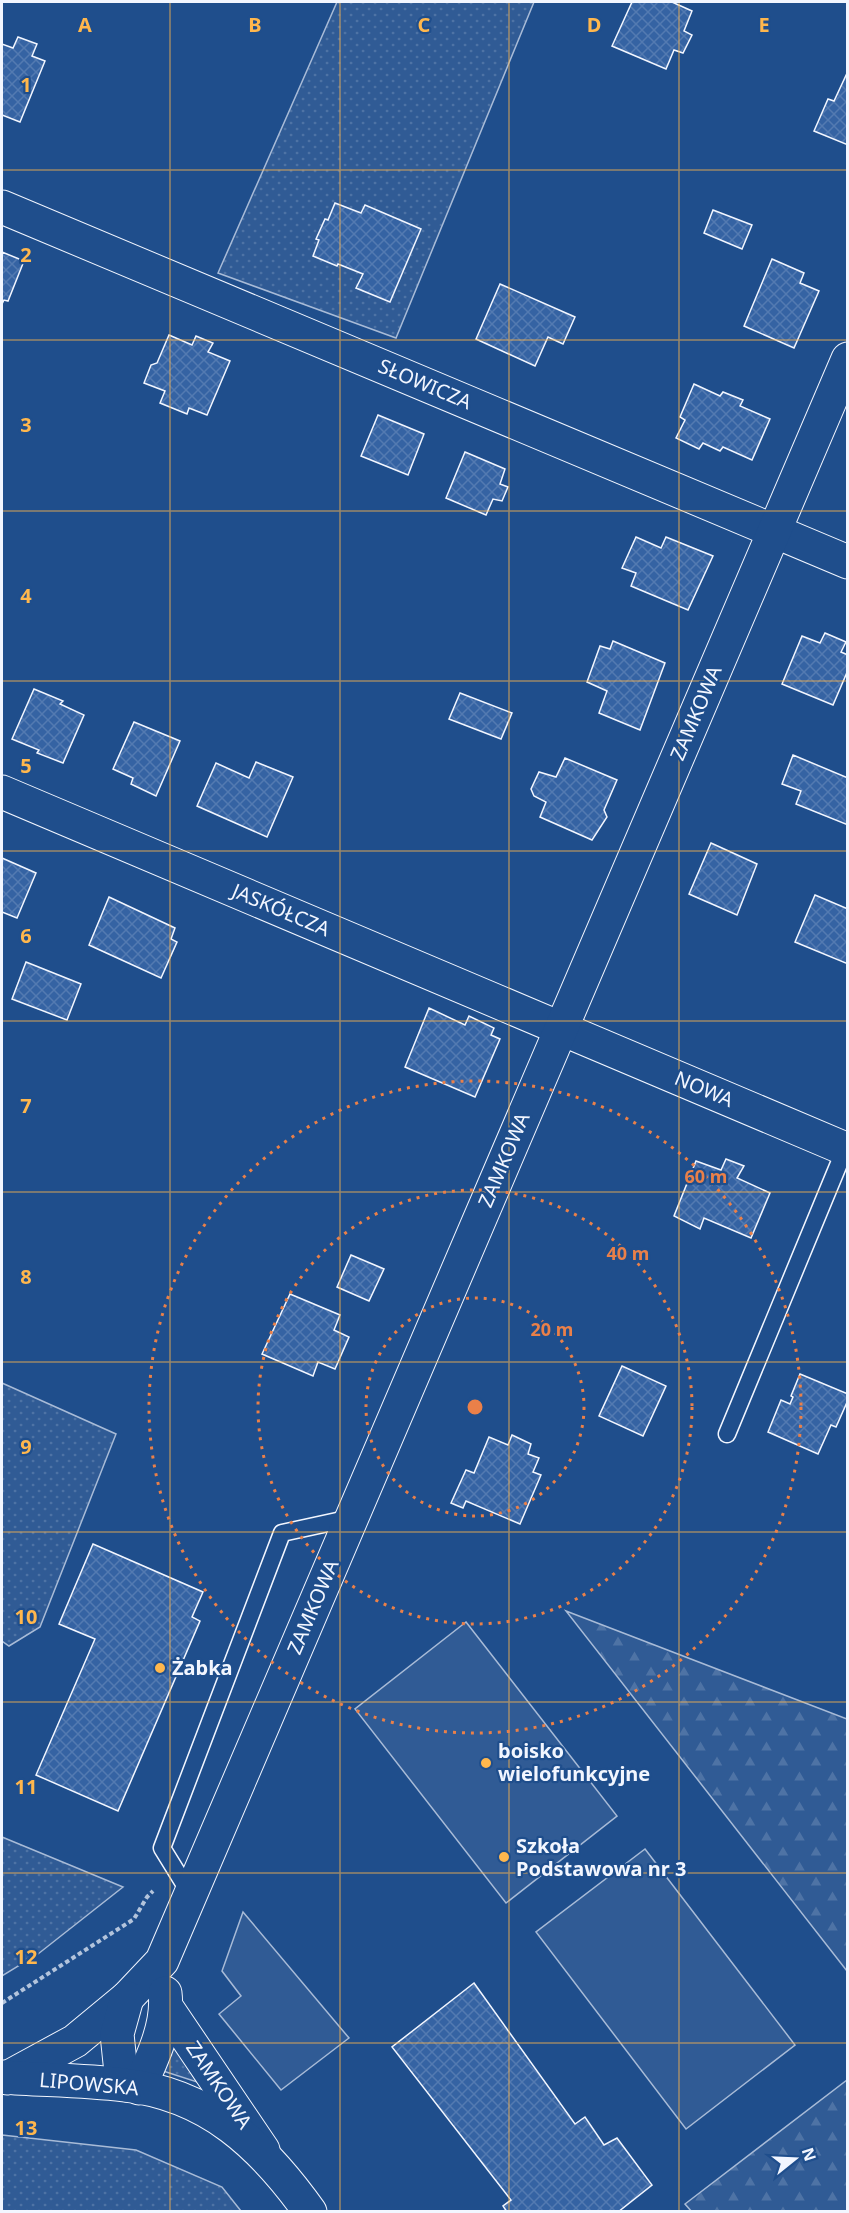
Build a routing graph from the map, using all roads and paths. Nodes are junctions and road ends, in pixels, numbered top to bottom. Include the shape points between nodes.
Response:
1 (2, 207) edge
2 (848, 359) edge
3 (774, 531) junction
4 (848, 562) edge
5 (2, 792) edge
6 (560, 1028) junction
7 (846, 1149) edge
8 (727, 1434) dead end
9 (351, 1518) junction
10 (191, 1895) junction
11 (162, 1961) junction
12 (127, 1998) junction
13 (167, 2008) junction
14 (4, 2077) edge
15 (133, 2086) junction
16 (271, 2161) junction
17 (310, 2211) edge

1 - 3 street, SŁOWICZA
2 - 3 street, ZAMKOWA
3 - 4 street, SŁOWICZA
3 - 6 street, ZAMKOWA
5 - 6 street, JASKÓŁCZA
6 - 7 street, NOWA
6 - 9 street, ZAMKOWA
7 - 8 lane
9 - 10 street, ZAMKOWA
9 - 10 lane via 282,1533 162,1848
10 - 11 street, ZAMKOWA
11 - 12 street, ZAMKOWA
11 - 13 street, ZAMKOWA
12 - 14 street, ZAMKOWA via 75,2041
12 - 15 street, ZAMKOWA via 117,2034 120,2063
13 - 15 street, ZAMKOWA via 150,2064
13 - 16 street, ZAMKOWA
14 - 15 street, LIPOWSKA
15 - 16 street, LIPOWSKA via 171,2095 206,2110 239,2131
16 - 17 street, LIPOWSKA

